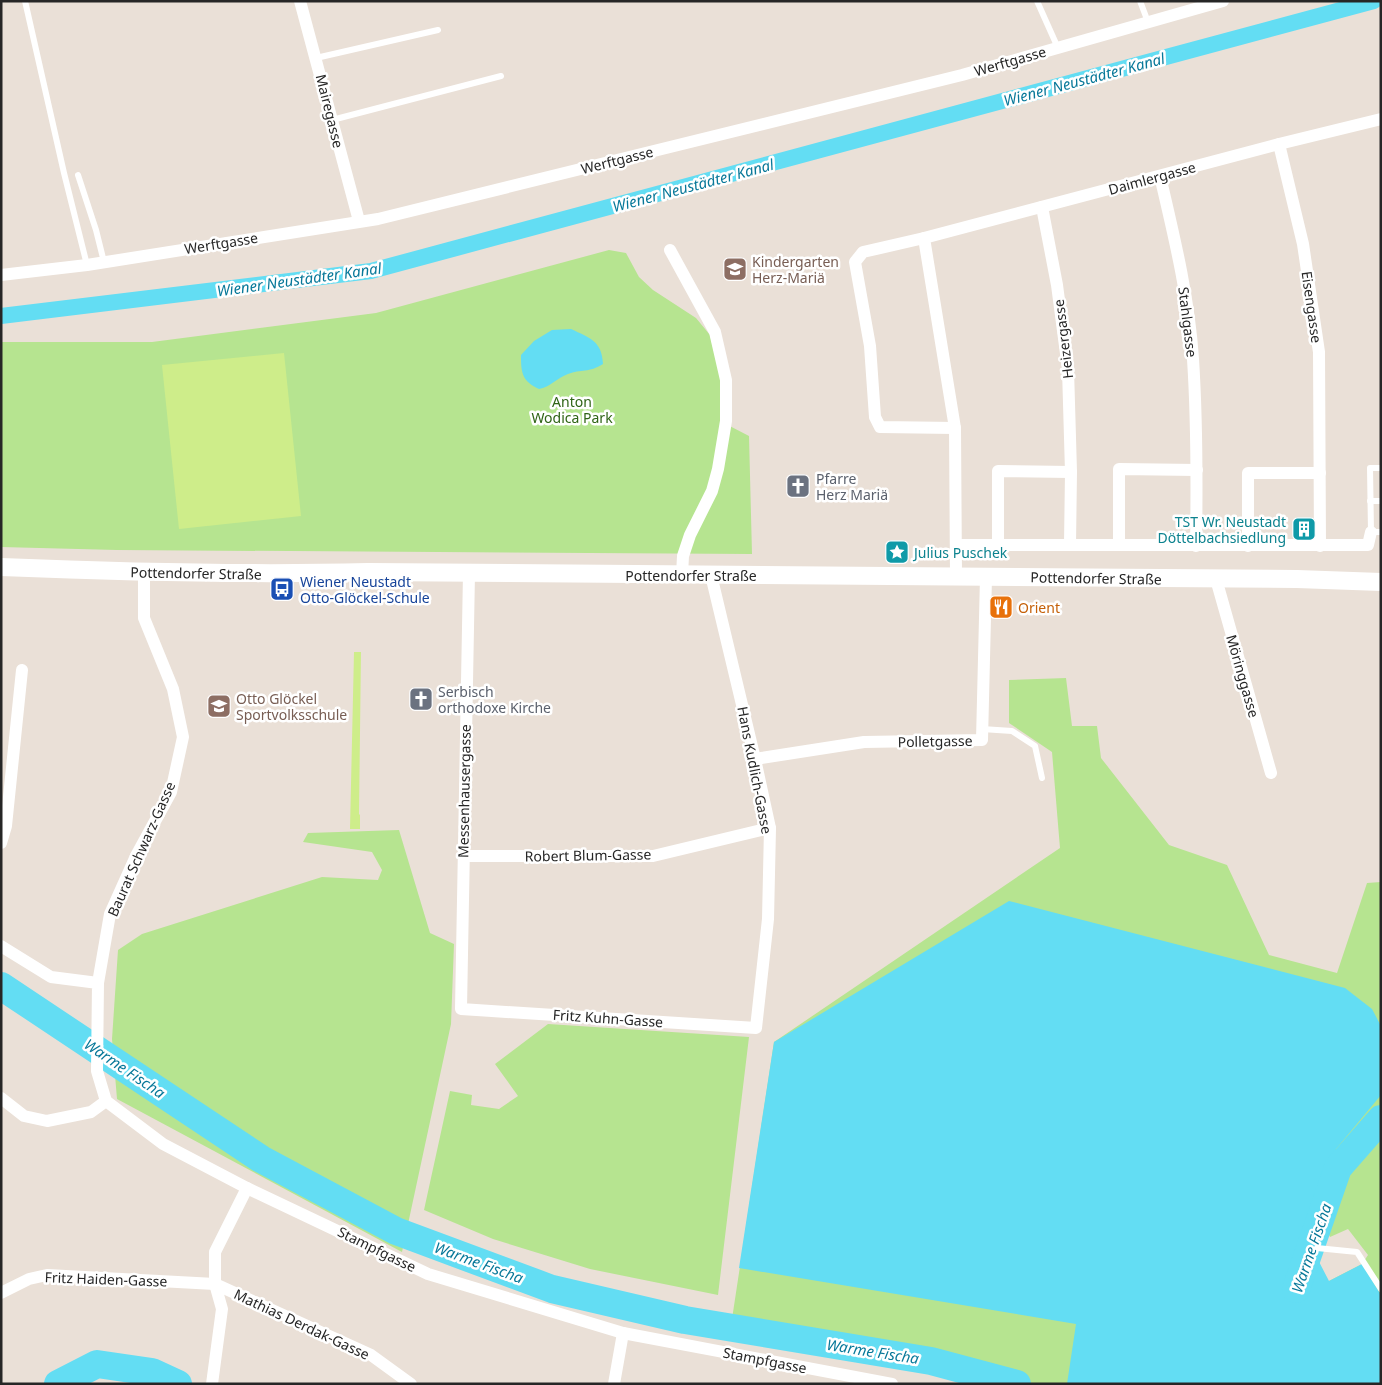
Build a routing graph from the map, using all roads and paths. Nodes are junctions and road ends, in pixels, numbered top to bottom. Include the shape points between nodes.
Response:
1 (25, 1) edge
2 (300, 1) edge
3 (1037, 1) edge
4 (1140, 1) edge
5 (1223, 1) edge
6 (1148, 22) junction
7 (438, 30) dead end
8 (1058, 48) junction
9 (316, 58) junction
10 (502, 76) dead end
11 (1381, 119) edge
12 (332, 120) junction
13 (1279, 144) junction
14 (78, 175) dead end
15 (1160, 176) junction
16 (1042, 207) junction
17 (359, 221) junction
18 (924, 238) junction
19 (670, 250) dead end
20 (104, 262) junction
21 (87, 265) junction
22 (1, 275) edge
23 (955, 428) junction
24 (1381, 468) edge
25 (1197, 470) junction
26 (1071, 472) junction
27 (1320, 474) junction
28 (1370, 501) junction
29 (1381, 501) edge
30 (1376, 532) edge
31 (956, 545) junction
32 (998, 545) junction
33 (1070, 545) junction
34 (1119, 545) junction
35 (1196, 546) junction
36 (1248, 546) junction
37 (1320, 546) junction
38 (1, 567) edge
39 (144, 572) junction
40 (469, 573) junction
41 (682, 574) junction
42 (711, 575) junction
43 (956, 576) junction
44 (986, 577) junction
45 (1216, 580) junction
46 (1381, 582) edge
47 (22, 670) dead end
48 (982, 729) junction
49 (755, 759) junction
50 (1271, 773) dead end
51 (1042, 778) dead end
52 (770, 828) junction
53 (1, 843) edge
54 (463, 856) junction
55 (1, 946) edge
56 (98, 983) junction
57 (461, 1009) joint
58 (756, 1028) joint
59 (1, 1098) edge
60 (106, 1101) junction
61 (248, 1188) junction
62 (1317, 1248) dead end
63 (215, 1284) junction
64 (1381, 1289) edge
65 (1, 1293) edge
66 (623, 1333) junction
67 (213, 1381) edge
68 (411, 1384) edge
69 (614, 1384) edge
70 (892, 1384) edge

1 - 21 lane
2 - 9 street, Mairegasse
3 - 8 lane
4 - 6 lane
5 - 6 street, Werftgasse
6 - 8 street, Werftgasse
7 - 9 lane
8 - 17 street, Werftgasse via 914,87
9 - 12 street, Mairegasse
10 - 12 lane
11 - 13 street, Daimlergasse
12 - 17 street, Mairegasse
13 - 15 street, Daimlergasse
13 - 27 street, Eisengasse via 1303,244 1318,352
14 - 20 lane
15 - 16 street, Daimlergasse
15 - 25 street, Stahlgasse via 1181,265 1193,358
16 - 18 street, Daimlergasse
16 - 26 street, Heizergasse via 1068,369
17 - 20 street, Werftgasse
18 - 23 street
18 - 23 street, Daimlergasse via 863,252 855,262 870,346 875,417 880,427
19 - 41 street via 715,332 726,380 726,422 718,469 712,492 690,535 683,556
20 - 21 street, Werftgasse
21 - 22 street, Werftgasse
23 - 31 street
24 - 28 lane via 1370,468
25 - 34 street via 1119,469
25 - 35 street, Stahlgasse
26 - 32 street via 998,471
26 - 33 street, Heizergasse
27 - 36 street via 1248,473
27 - 37 street, Eisengasse
28 - 29 lane
28 - 30 lane
30 - 37 street via 1368,545
31 - 32 street
31 - 43 street
32 - 33 street
33 - 34 street
34 - 35 street
35 - 36 street
36 - 37 street
38 - 39 main road, Pottendorfer Straße
39 - 40 main road, Pottendorfer Straße
39 - 56 street, Baurat Schwarz-Gasse via 144,618 173,689 183,737 170,792 110,914
40 - 41 main road, Pottendorfer Straße
40 - 54 street, Messenhausergasse
41 - 42 main road, Pottendorfer Straße
42 - 43 main road, Pottendorfer Straße
42 - 49 street, Hans Kudlich-Gasse
43 - 44 main road, Pottendorfer Straße
44 - 45 main road, Pottendorfer Straße
44 - 48 street, Polletgasse
45 - 46 main road, Pottendorfer Straße
45 - 50 street, Möringgasse
47 - 53 street via 6,826
48 - 49 street, Polletgasse via 982,740 864,742
48 - 51 lane via 1012,731 1035,746
49 - 52 street, Hans Kudlich-Gasse
52 - 54 street, Robert Blum-Gasse via 653,856
52 - 58 street, Hans Kudlich-Gasse via 768,919
54 - 57 street, Messenhausergasse
55 - 56 street via 51,977
56 - 60 street via 97,1071
57 - 58 street, Fritz Kuhn-Gasse
59 - 60 street via 24,1116 47,1121 91,1112
60 - 61 street, Stampfgasse via 163,1144
61 - 63 street via 215,1252
61 - 66 street, Stampfgasse via 428,1274
62 - 64 lane via 1357,1252
63 - 65 street, Fritz Haiden-Gasse via 48,1275 29,1279
63 - 67 street via 222,1309
63 - 68 street, Mathias Derdak-Gasse via 371,1355
66 - 69 street
66 - 70 street, Stampfgasse

